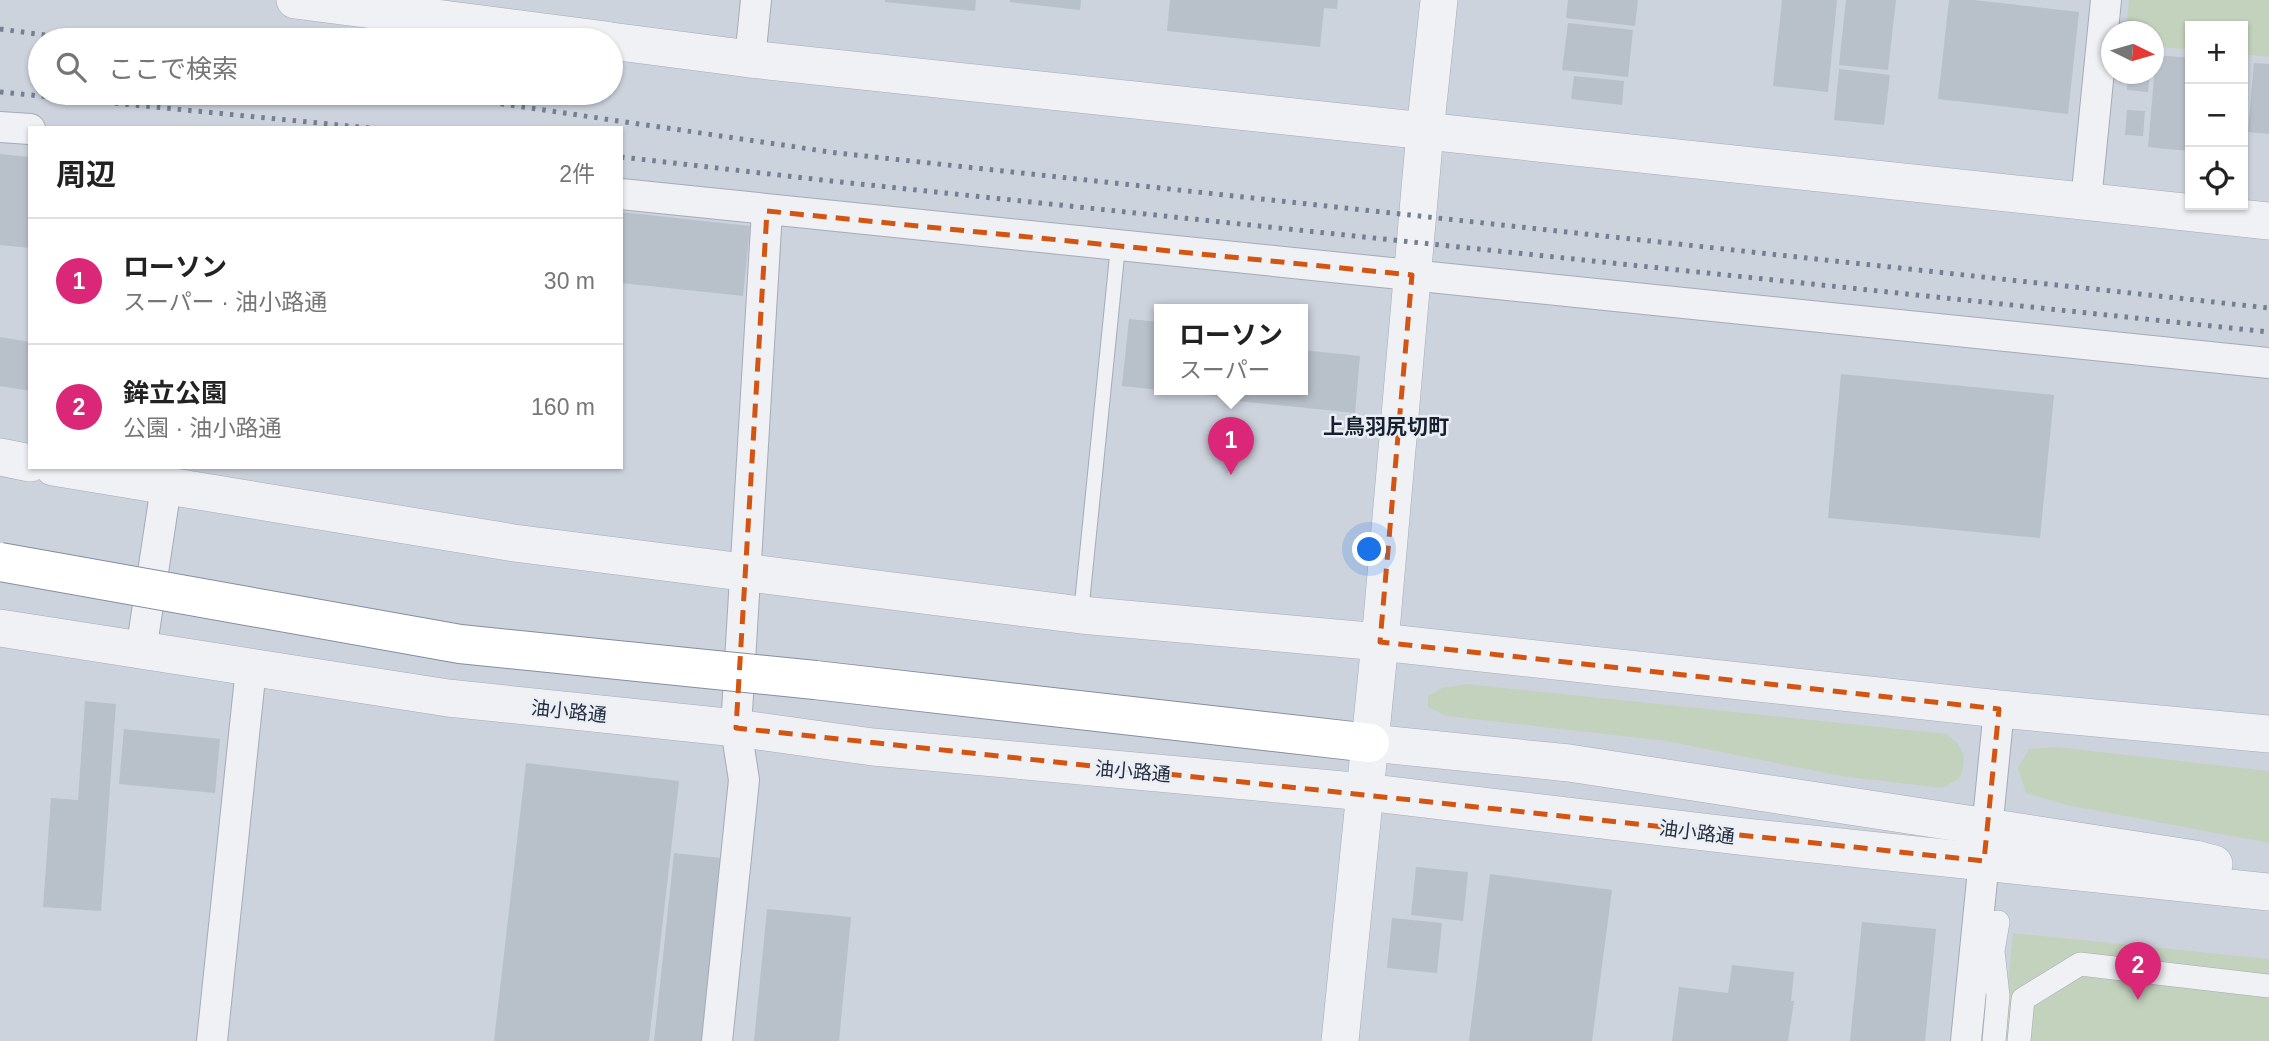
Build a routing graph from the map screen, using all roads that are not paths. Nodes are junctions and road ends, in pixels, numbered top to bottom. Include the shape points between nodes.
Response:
1 (295, 0) edge
2 (756, 0) edge
3 (1439, 0) edge
4 (2106, 0) edge
5 (513, 28) edge
6 (623, 43) edge
7 (750, 59) junction
8 (0, 127) edge
9 (28, 130) edge
10 (1424, 132) junction
11 (623, 194) edge
12 (2086, 201) junction
13 (767, 211) junction
14 (2269, 220) edge
15 (1118, 246) junction
16 (1412, 275) junction
17 (2269, 363) edge
18 (0, 457) edge
19 (28, 463) edge
20 (73, 469) edge
21 (114, 473) edge
22 (166, 487) junction
23 (0, 562) edge
24 (745, 572) junction
25 (1081, 615) junction
26 (0, 628) edge
27 (1380, 642) junction
28 (141, 651) junction
29 (251, 668) junction
30 (1998, 709) junction
31 (736, 728) junction
32 (2269, 734) edge
33 (1370, 743) junction
34 (1365, 792) junction
35 (1985, 845) junction
36 (2269, 881) edge
37 (2269, 892) edge
38 (1998, 922) dead end
39 (2269, 986) edge
40 (212, 1041) edge
41 (717, 1041) edge
42 (1340, 1041) edge
43 (1966, 1041) edge
44 (1994, 1041) edge
45 (2019, 1041) edge

1 - 5 street
2 - 7 street
3 - 10 street
4 - 12 street
6 - 7 street
7 - 10 street
8 - 9 street
10 - 12 street
10 - 16 street
11 - 13 street
12 - 14 street
13 - 15 street
13 - 24 street
15 - 16 street
15 - 25 lane
16 - 17 street
16 - 27 street
18 - 19 street
20 - 21 street
21 - 22 street
22 - 24 street via 514,544
22 - 28 street
23 - 33 highway, bridge via 460,644
24 - 25 street
24 - 31 street
25 - 27 street
26 - 28 street, 油小路通
27 - 30 street
27 - 33 street
28 - 29 street, 油小路通
29 - 31 street, 油小路通 via 449,698
29 - 40 street
30 - 32 street
30 - 35 street
31 - 34 street, 油小路通 via 873,747
31 - 41 street via 744,780
33 - 34 street
33 - 35 street via 1569,763
34 - 35 street, 油小路通 via 1746,837
34 - 42 street
35 - 36 street via 2195,859
35 - 37 street, 油小路通
35 - 43 street
38 - 44 street via 1993,951 1998,996
39 - 45 street via 2080,964 2023,999

